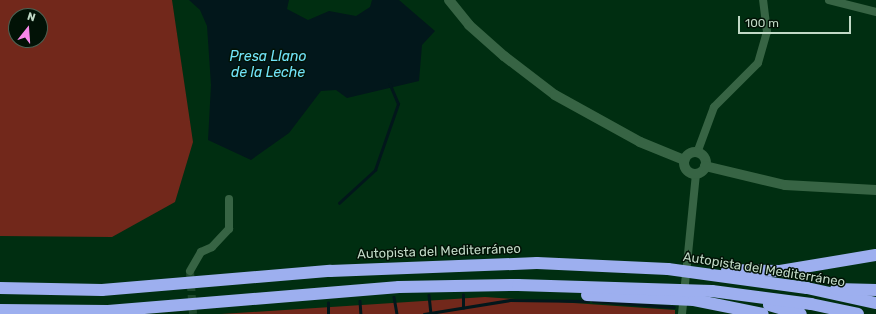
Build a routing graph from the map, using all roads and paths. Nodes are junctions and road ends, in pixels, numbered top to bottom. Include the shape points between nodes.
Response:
1 (449, 0) edge
2 (763, 0) edge
3 (828, 0) edge
4 (876, 12) edge
5 (697, 152) junction
6 (684, 160) junction
7 (705, 166) junction
8 (696, 174) junction
9 (876, 190) edge
10 (229, 199) dead end
11 (876, 255) edge
12 (668, 269) junction
13 (190, 271) tunnel mouth
14 (518, 285) junction
15 (0, 288) edge
16 (807, 288) junction
17 (661, 289) junction
18 (876, 290) edge
19 (876, 303) edge
20 (833, 308) junction
21 (0, 310) edge
22 (682, 314) edge
23 (763, 314) edge
24 (801, 314) edge
25 (845, 314) edge
26 (858, 314) edge

1 - 6 street via 469,25 555,95 640,142
2 - 5 street via 767,32 758,63 714,107
3 - 4 street
5 - 6 street via 689,154
5 - 7 street via 704,158
6 - 8 street via 685,168
7 - 8 street
7 - 9 street via 785,185
8 - 22 street
10 - 13 street via 229,229 212,247 201,252
11 - 12 highway via 780,271
12 - 15 highway, Autopista del Mediterráneo via 464,263 117,289
12 - 16 highway, Autopista del Mediterráneo
14 - 17 highway, Autopista del Mediterráneo
14 - 21 highway, Autopista del Mediterráneo via 399,288 143,310
14 - 23 highway via 585,295 694,300
16 - 18 highway
16 - 19 highway, Autopista del Mediterráneo
17 - 20 highway, Autopista del Mediterráneo via 712,291
17 - 24 highway via 763,304
20 - 25 highway
20 - 26 highway, Autopista del Mediterráneo

